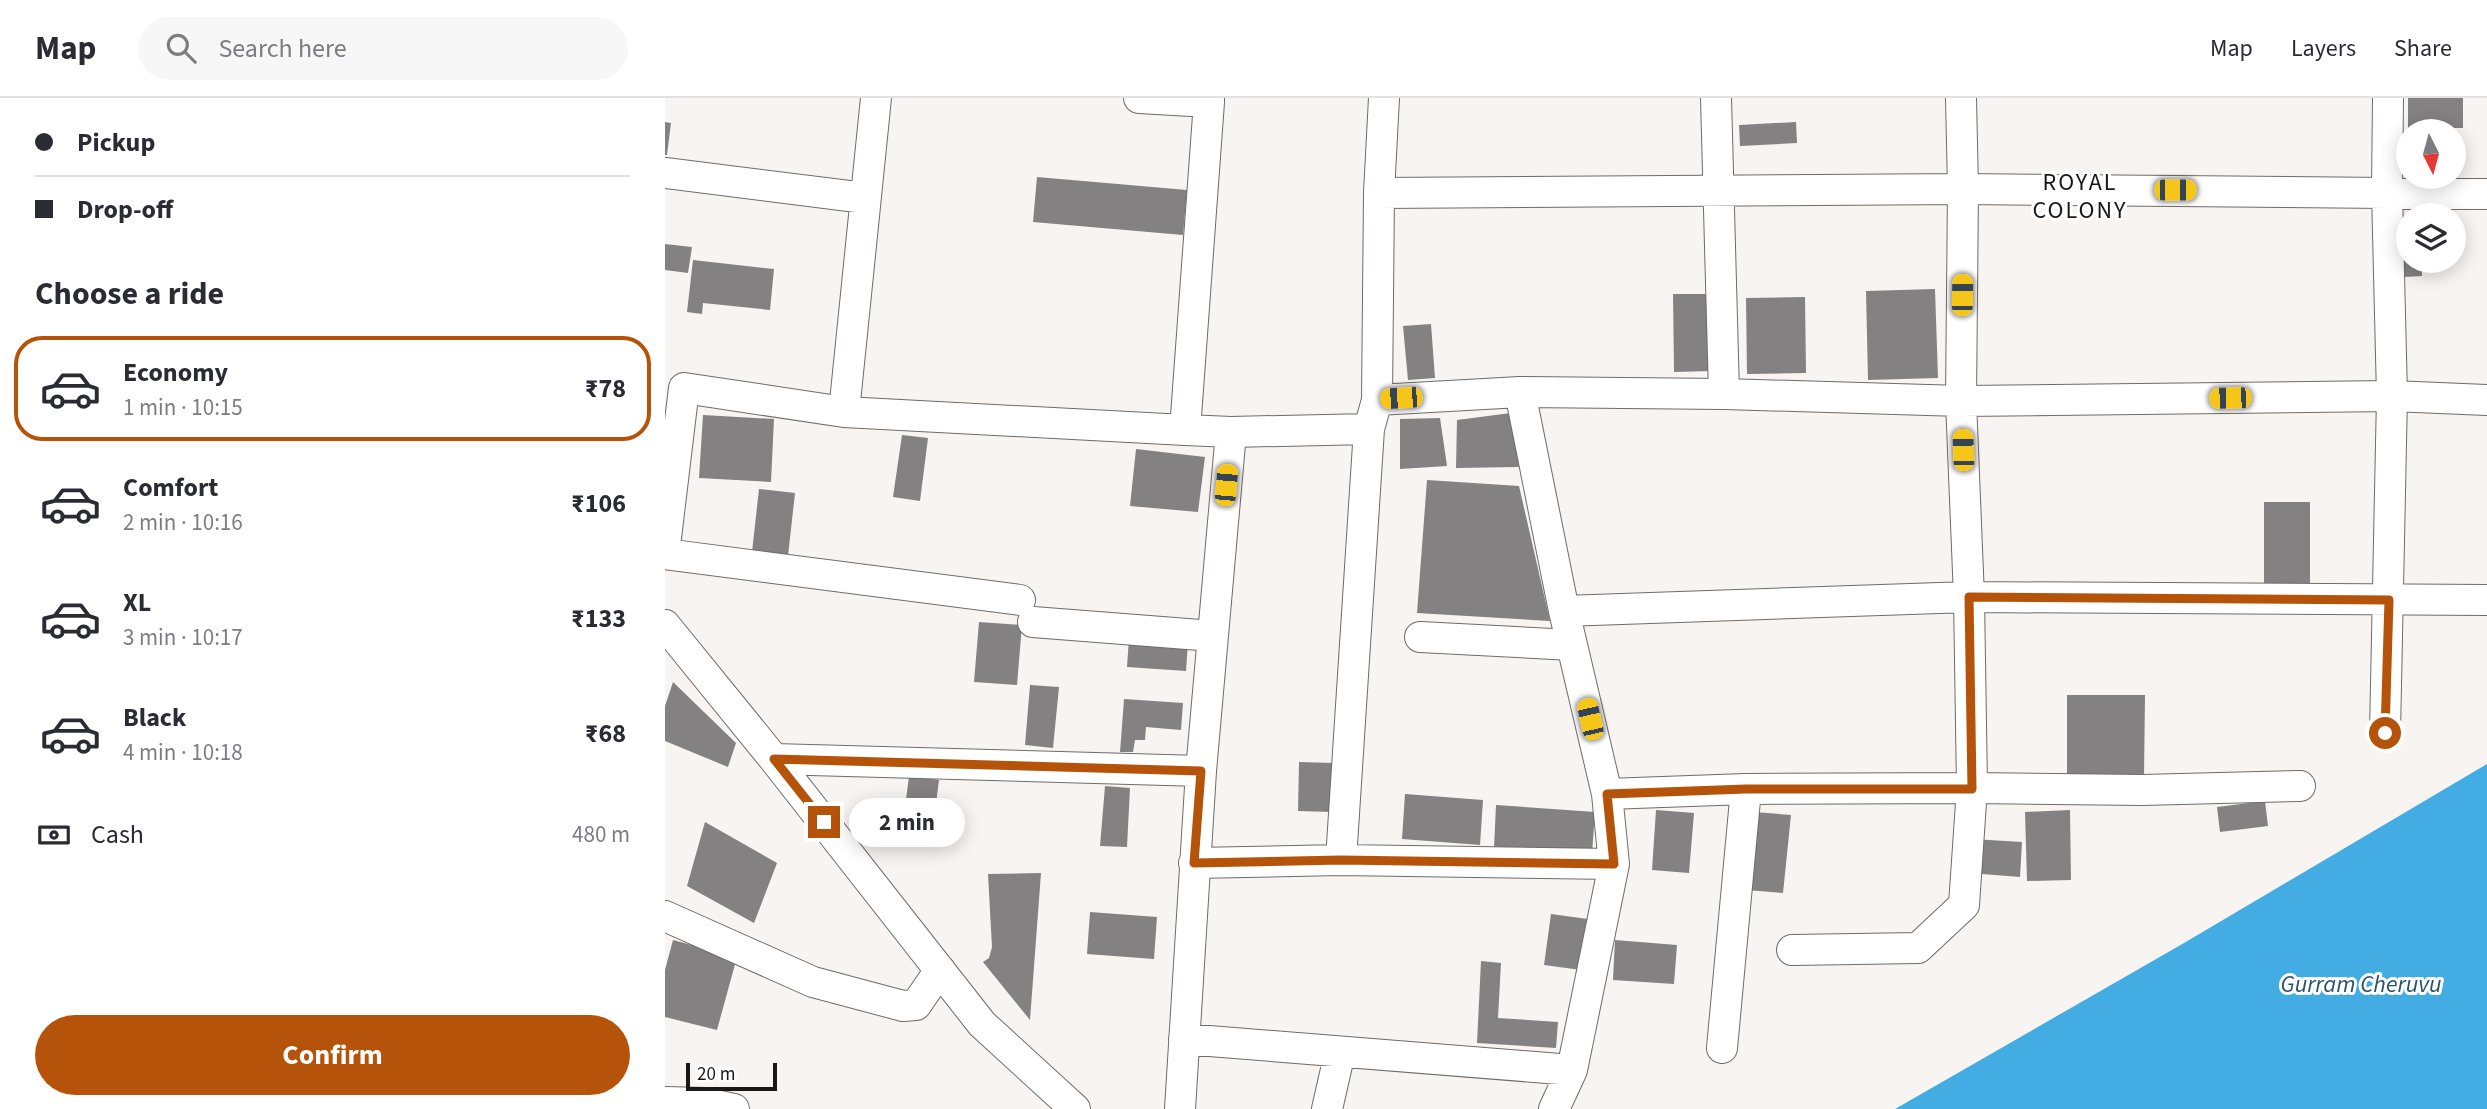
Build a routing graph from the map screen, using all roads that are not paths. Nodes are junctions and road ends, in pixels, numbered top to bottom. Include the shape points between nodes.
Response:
1 (876, 98) edge
2 (1139, 98) edge
3 (1384, 98) edge
4 (1716, 98) edge
5 (1961, 98) edge
6 (2388, 98) edge
7 (1209, 100) edge
8 (665, 173) edge
9 (1963, 189) junction
10 (1720, 191) junction
11 (2386, 191) junction
12 (1379, 193) junction
13 (2487, 194) edge
14 (865, 198) junction
15 (1520, 392) junction
16 (1724, 394) junction
17 (2392, 396) junction
18 (1377, 400) junction
19 (2487, 400) edge
20 (1961, 401) junction
21 (843, 412) junction
22 (1369, 429) junction
23 (1185, 430) junction
24 (1231, 432) junction
25 (665, 547) edge
26 (665, 554) edge
27 (1969, 597) junction
28 (2389, 600) junction
29 (2487, 600) edge
30 (1564, 611) junction
31 (1213, 636) junction
32 (667, 637) edge
33 (1420, 637) dead end
34 (1572, 645) junction
35 (2385, 733) dead end
36 (774, 759) junction
37 (1201, 771) junction
38 (2301, 786) dead end
39 (1746, 789) junction
40 (1972, 789) junction
41 (1607, 794) junction
42 (1341, 860) junction
43 (1194, 863) junction
44 (1614, 864) junction
45 (665, 916) edge
46 (1792, 950) dead end
47 (940, 970) junction
48 (1184, 1039) junction
49 (1722, 1048) dead end
50 (1340, 1052) junction
51 (1572, 1070) junction
52 (665, 1102) edge
53 (734, 1109) edge
54 (1075, 1109) edge
55 (1180, 1109) edge
56 (1327, 1109) edge
57 (1554, 1109) edge

1 - 14 street
2 - 7 street
3 - 12 street
4 - 10 street
5 - 9 street
6 - 11 street
7 - 23 street
8 - 14 street
9 - 10 street
9 - 11 street
9 - 20 street
10 - 12 street
10 - 16 street
11 - 13 street
11 - 17 street
12 - 18 street
14 - 21 street
15 - 16 street
15 - 18 street
15 - 30 street
16 - 20 street
17 - 19 street
17 - 20 street
17 - 28 street
18 - 22 street
20 - 27 street
21 - 23 street
21 - 25 street via 684,388
22 - 24 street
22 - 42 street
23 - 24 street
24 - 31 street
26 - 31 street
27 - 28 street
27 - 30 street
27 - 40 street
28 - 29 street
28 - 35 street
30 - 34 street
31 - 37 street
32 - 36 street
33 - 34 street
34 - 41 street
36 - 37 street
36 - 47 street
37 - 43 street
38 - 40 street
39 - 40 street
39 - 41 street
39 - 49 street
40 - 46 street via 1964,905 1935,933 1918,948
41 - 44 street
42 - 43 street
42 - 44 street
43 - 48 street
44 - 51 street
45 - 47 street via 813,982 903,1006 916,1005
47 - 54 street via 982,1024
48 - 50 street
48 - 55 street
50 - 51 street
50 - 56 street
51 - 57 street
52 - 53 street

